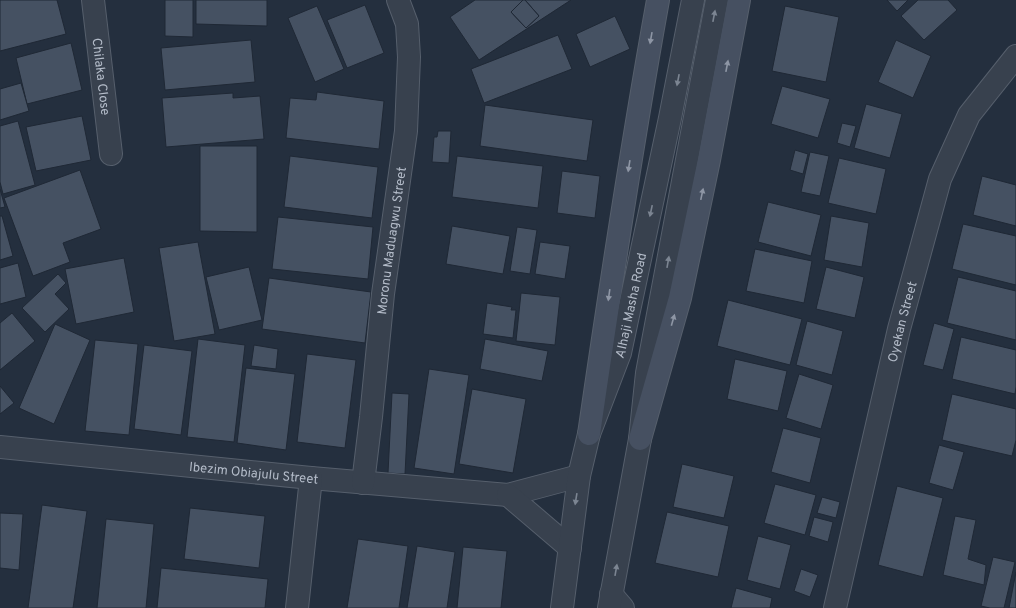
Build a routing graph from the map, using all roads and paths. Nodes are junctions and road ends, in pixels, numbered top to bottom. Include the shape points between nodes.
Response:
1 (93, 0) edge
2 (398, 0) edge
3 (658, 0) edge
4 (693, 0) edge
5 (717, 0) edge
6 (739, 0) edge
7 (1016, 56) edge
8 (111, 154) dead end
9 (589, 434) junction
10 (640, 439) junction
11 (0, 447) edge
12 (579, 476) junction
13 (311, 478) junction
14 (363, 483) junction
15 (508, 495) junction
16 (570, 548) junction
17 (615, 603) edge
18 (297, 608) edge
19 (562, 608) edge
20 (835, 608) edge

1 - 8 street, Chilaka Close
2 - 14 street, Moronu Maduagwu Street via 406,24 409,57 406,131 383,294
3 -> 9 main road via 632,144
4 -> 9 street, Alhaji Masha Road via 620,353
10 -> 5 street, Alhaji Masha Road via 647,373
10 -> 6 main road via 680,298
7 - 20 street, Oyekan Street via 969,115 940,179 899,329
9 - 12 street, Alhaji Masha Road
17 -> 10 street, Alhaji Masha Road
11 - 13 street, Ibezim Obiajulu Street
12 - 15 street, Ibezim Obiajulu Street
12 -> 16 street, Alhaji Masha Road
13 - 14 street, Ibezim Obiajulu Street
13 - 18 street
14 - 15 street, Ibezim Obiajulu Street
15 - 16 street
16 - 19 street, Alhaji Masha Road

